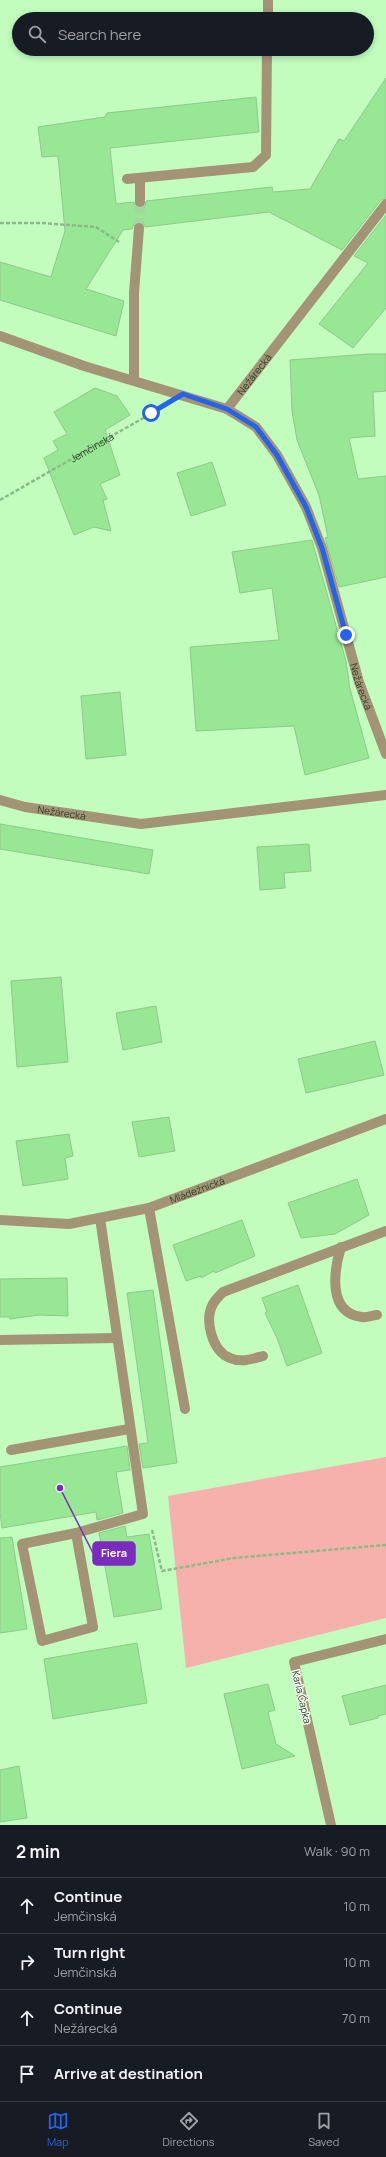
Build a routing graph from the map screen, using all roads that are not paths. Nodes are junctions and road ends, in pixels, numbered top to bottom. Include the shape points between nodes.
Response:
1 (268, 0) edge
2 (268, 12) edge
3 (267, 56) edge
4 (140, 178) junction
5 (127, 179) dead end
6 (140, 202) tunnel mouth
7 (386, 204) edge
8 (139, 228) tunnel mouth
9 (0, 336) edge
10 (134, 380) junction
11 (227, 409) junction
12 (386, 754) edge
13 (386, 795) edge
14 (0, 800) edge
15 (386, 1119) edge
16 (149, 1208) junction
17 (100, 1218) junction
18 (0, 1220) edge
19 (386, 1231) edge
20 (341, 1247) junction
21 (377, 1315) dead end
22 (117, 1338) junction
23 (0, 1340) edge
24 (263, 1356) dead end
25 (184, 1409) dead end
26 (129, 1429) junction
27 (11, 1450) dead end
28 (76, 1533) junction
29 (386, 1639) edge
30 (331, 1825) edge

1 - 2 street
3 - 4 street via 266,155 253,167
4 - 5 street
4 - 6 street
7 - 11 street, Nežárecká
8 - 10 street via 134,293
9 - 10 street via 84,366
10 - 11 street
11 - 12 street, Nežárecká via 256,427 277,455 306,507 322,548 359,682
13 - 14 street, Nežárecká via 141,824 25,807
15 - 16 street, Mládežnická
16 - 17 street, Mládežnická
16 - 25 street
17 - 18 street, Mládežnická via 69,1224
17 - 22 street
19 - 20 street
20 - 21 street via 335,1274 335,1290 340,1302 349,1313 362,1317
20 - 24 street via 223,1292 213,1304 209,1315 212,1336 217,1348 229,1358 242,1361
22 - 23 street
22 - 26 street
26 - 27 street
26 - 28 street via 143,1514
28 - 28 street via 22,1544 42,1641 93,1627
29 - 30 street, Karla Čapka via 294,1662

